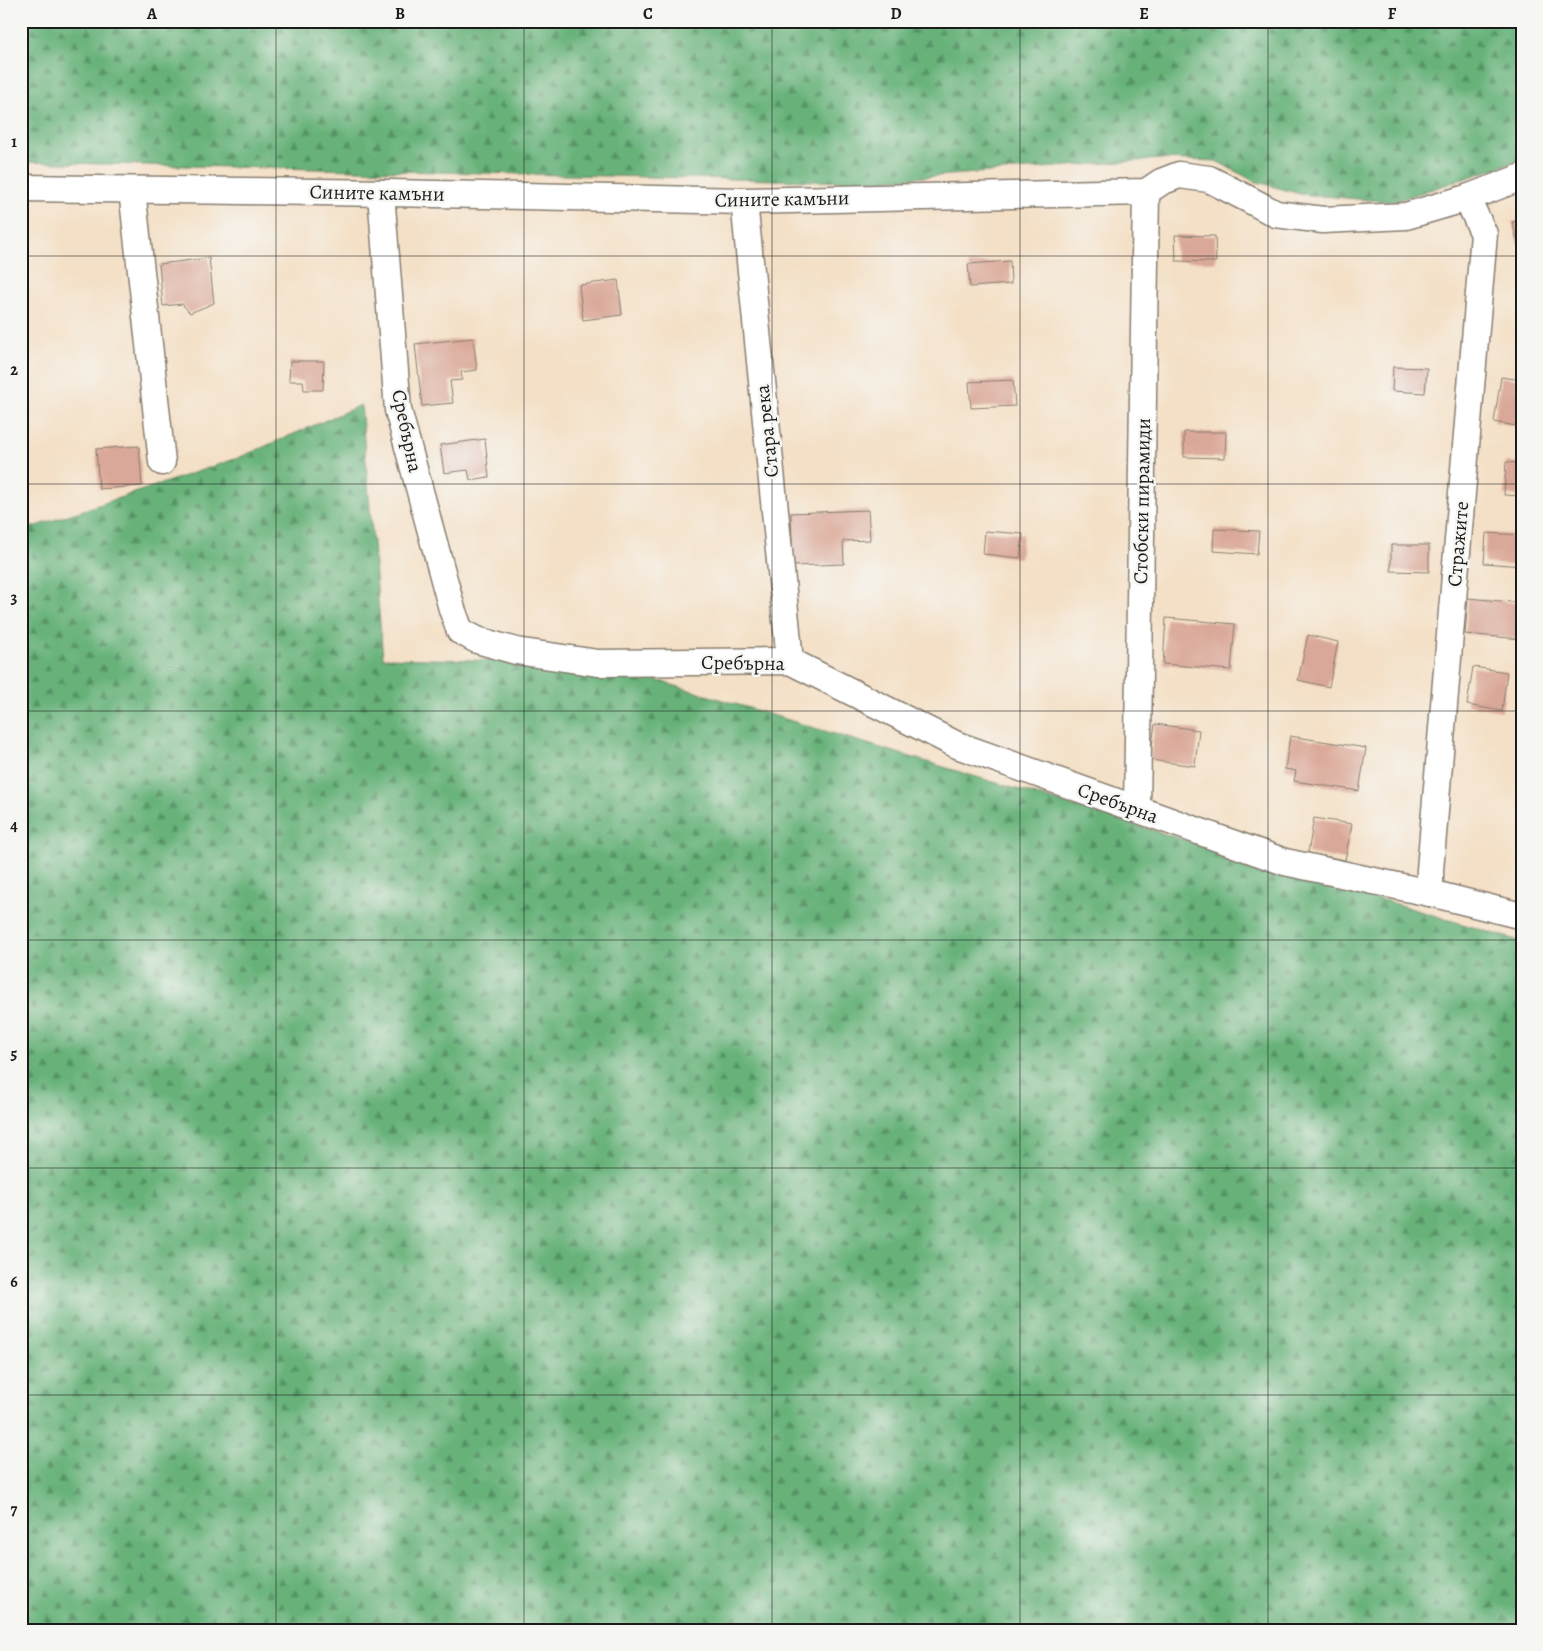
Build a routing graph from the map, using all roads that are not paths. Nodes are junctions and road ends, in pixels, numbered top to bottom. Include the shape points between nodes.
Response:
1 (1522, 177) edge
2 (21, 188) edge
3 (132, 190) junction
4 (1146, 192) junction
5 (380, 193) junction
6 (1468, 198) junction
7 (744, 202) junction
8 (162, 462) dead end
9 (790, 661) junction
10 (1137, 809) junction
11 (1430, 893) junction
12 (1522, 916) edge

1 - 6 street, Сините камъни
2 - 3 street, Сините камъни
3 - 5 street, Сините камъни
3 - 8 street
4 - 6 street, Сините камъни via 1179,175 1209,179 1276,214 1323,220 1406,216
4 - 7 street, Сините камъни
4 - 10 street, Стобски пирамиди
5 - 7 street, Сините камъни
5 - 9 street, Сребърна via 398,410 460,631 477,640 516,651 598,663
6 - 11 street, Стражите via 1484,234 1431,850
7 - 9 street, Стара река
9 - 10 street, Сребърна via 957,745
10 - 11 street, Сребърна via 1285,862
11 - 12 street, Сребърна

